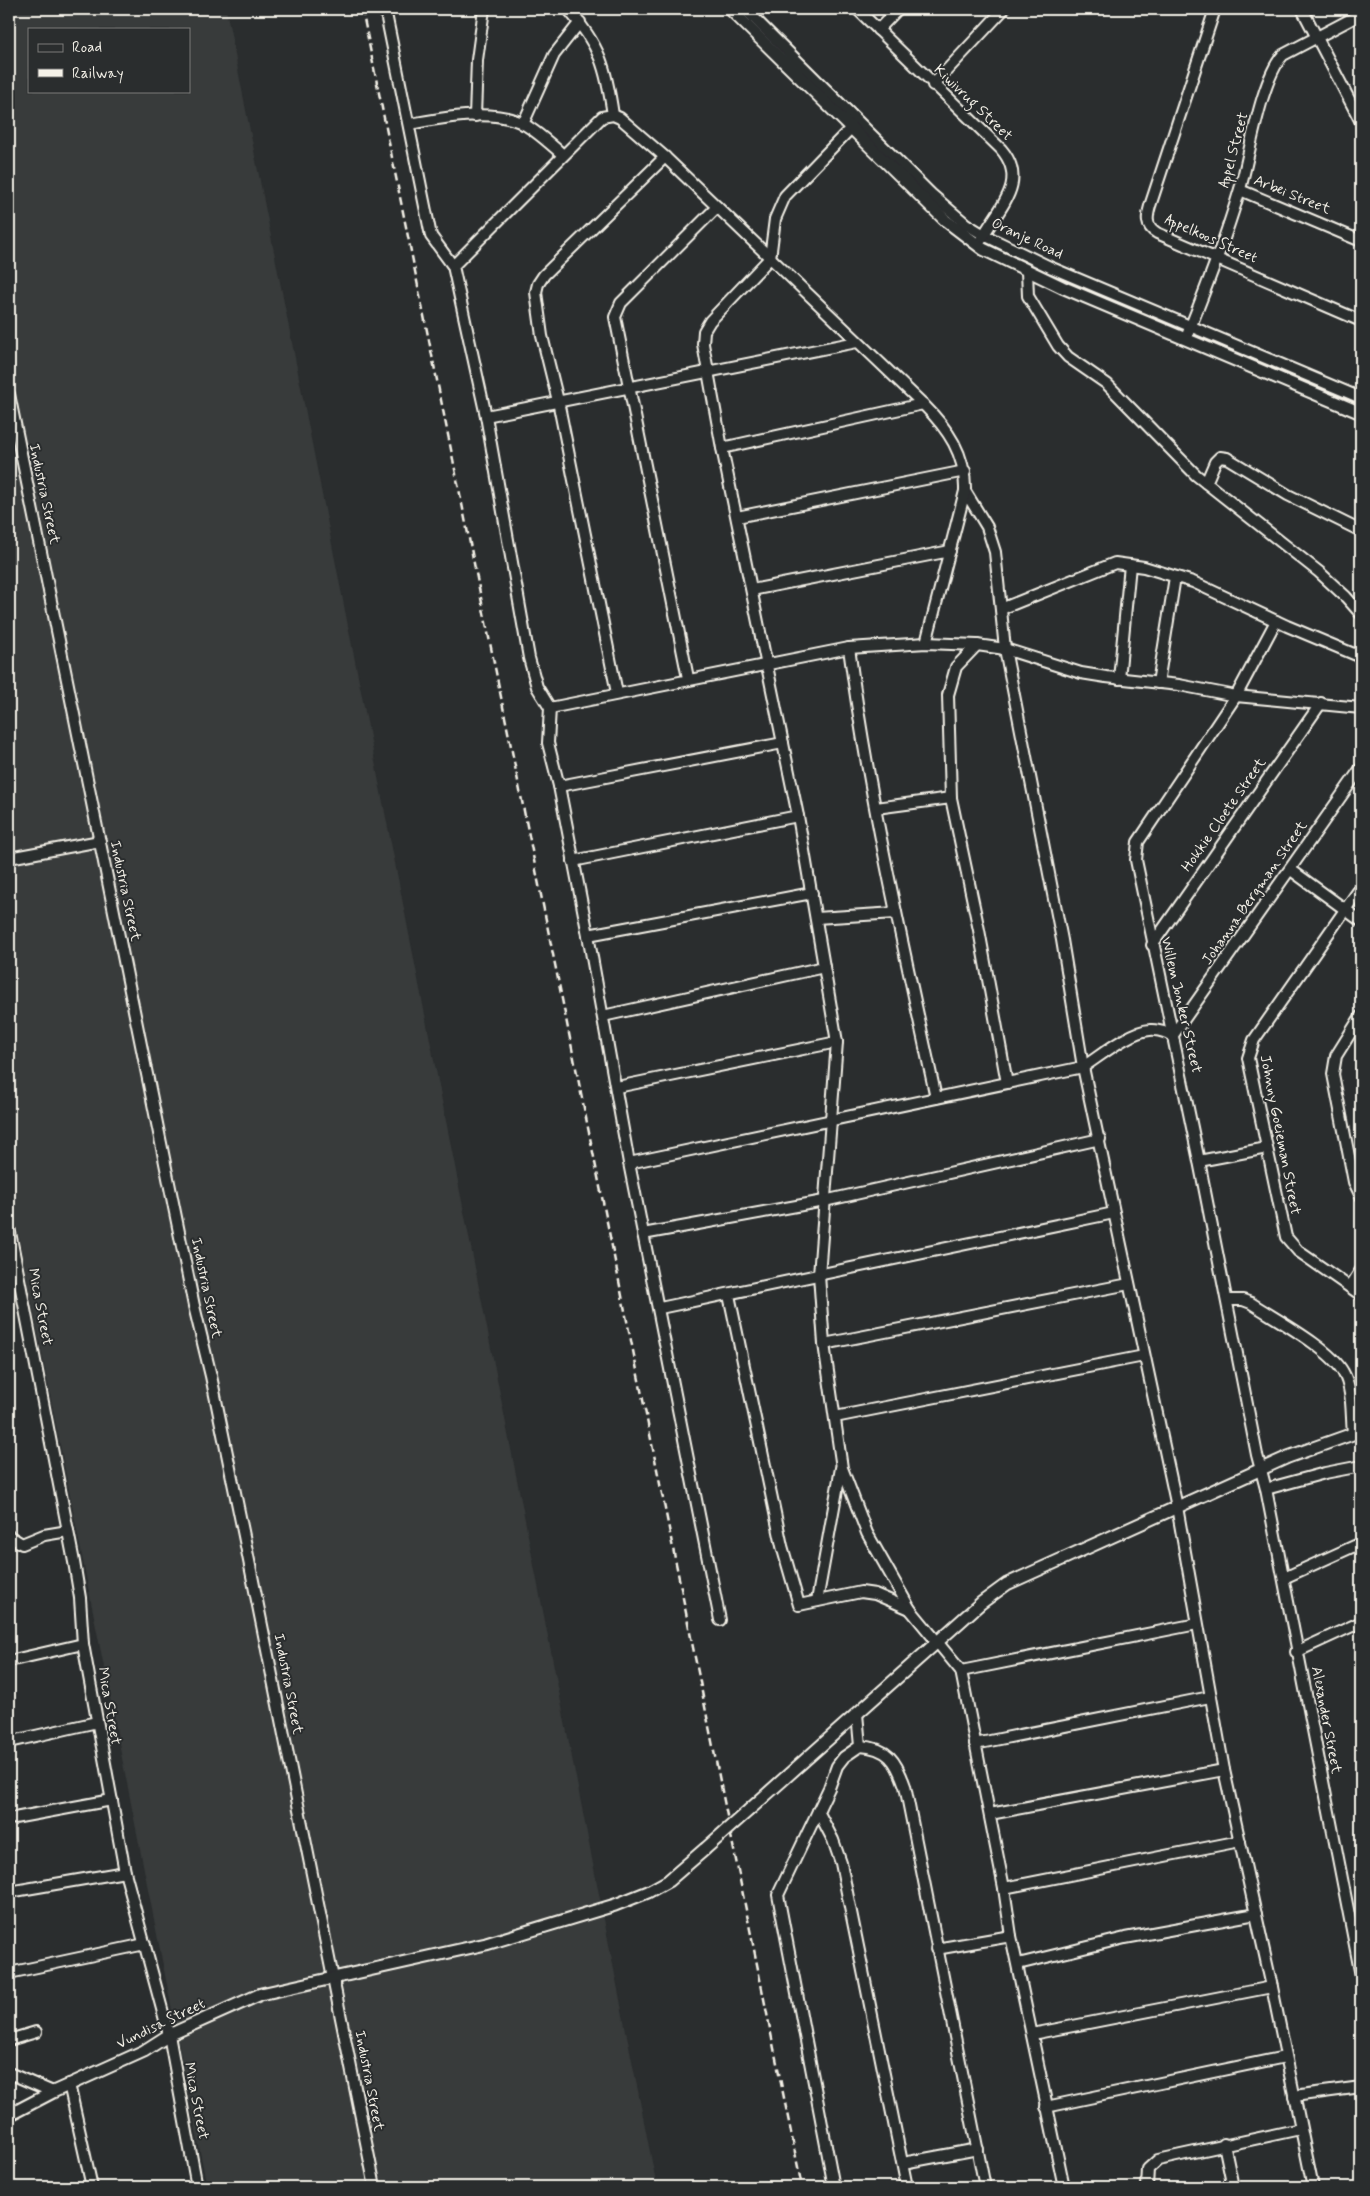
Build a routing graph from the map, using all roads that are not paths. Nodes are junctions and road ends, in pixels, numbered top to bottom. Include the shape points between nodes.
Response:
1 (385, 9) edge
2 (484, 9) edge
3 (568, 9) edge
4 (730, 9) edge
5 (745, 9) edge
6 (857, 9) edge
7 (898, 9) edge
8 (1004, 9) edge
9 (1215, 9) edge
10 (1302, 9) edge
11 (1361, 14) edge
12 (580, 22) junction
13 (878, 30) junction
14 (1317, 37) junction
15 (933, 85) junction
16 (613, 115) junction
17 (475, 116) junction
18 (1361, 122) edge
19 (410, 124) junction
20 (523, 124) junction
21 (852, 128) junction
22 (563, 155) junction
23 (664, 157) junction
24 (1240, 190) junction
25 (717, 207) junction
26 (984, 235) junction
27 (1361, 241) edge
28 (978, 246) junction
29 (770, 258) junction
30 (1216, 258) junction
31 (453, 266) junction
32 (1027, 271) junction
33 (1361, 321) edge
34 (1188, 333) junction
35 (857, 342) junction
36 (707, 373) junction
37 (630, 387) junction
38 (9, 394) edge
39 (1361, 398) edge
40 (558, 401) junction
41 (923, 404) junction
42 (1361, 413) edge
43 (486, 416) junction
44 (722, 448) junction
45 (965, 471) junction
46 (1206, 483) junction
47 (965, 491) junction
48 (737, 517) junction
49 (1361, 531) edge
50 (950, 551) junction
51 (1130, 565) junction
52 (1175, 577) junction
53 (752, 590) junction
54 (1001, 609) junction
55 (1361, 614) edge
56 (1276, 621) junction
57 (926, 643) junction
58 (977, 645) junction
59 (849, 648) junction
60 (1005, 649) junction
61 (1361, 657) edge
62 (767, 664) junction
63 (688, 678) junction
64 (1119, 679) junction
65 (1158, 683) junction
66 (617, 693) junction
67 (1236, 696) junction
68 (1321, 703) junction
69 (550, 708) junction
70 (1361, 708) edge
71 (784, 743) junction
72 (1361, 768) edge
73 (559, 786) junction
74 (951, 798) junction
75 (876, 808) junction
76 (798, 816) junction
77 (100, 841) junction
78 (9, 858) edge
79 (574, 861) junction
80 (1290, 870) junction
81 (1361, 887) edge
82 (812, 893) junction
83 (1346, 909) junction
84 (896, 913) junction
85 (816, 918) junction
86 (1361, 921) edge
87 (588, 935) junction
88 (1152, 945) junction
89 (824, 967) junction
90 (603, 1016) junction
91 (1361, 1016) edge
92 (1173, 1035) junction
93 (837, 1042) junction
94 (1083, 1067) junction
95 (1007, 1083) junction
96 (617, 1087) junction
97 (936, 1098) junction
98 (829, 1122) junction
99 (1100, 1139) junction
100 (1267, 1148) junction
101 (1200, 1161) junction
102 (629, 1163) junction
103 (1361, 1196) edge
104 (824, 1201) junction
105 (1114, 1213) junction
106 (9, 1228) edge
107 (643, 1234) junction
108 (1361, 1270) edge
109 (819, 1275) junction
110 (1129, 1284) junction
111 (1350, 1287) junction
112 (729, 1295) junction
113 (1361, 1295) edge
114 (1227, 1300) junction
115 (660, 1308) junction
116 (824, 1344) junction
117 (1144, 1356) junction
118 (834, 1417) junction
119 (1357, 1432) edge
120 (1361, 1466) edge
121 (842, 1468) junction
122 (1260, 1471) junction
123 (1266, 1489) junction
124 (1177, 1507) junction
125 (68, 1531) junction
126 (9, 1536) edge
127 (1361, 1543) edge
128 (1284, 1578) junction
129 (817, 1601) junction
130 (910, 1609) junction
131 (720, 1620) dead end
132 (1361, 1622) edge
133 (1197, 1624) junction
134 (938, 1641) junction
135 (82, 1644) junction
136 (1296, 1652) junction
137 (9, 1661) edge
138 (961, 1672) junction
139 (1210, 1697) junction
140 (857, 1714) junction
141 (97, 1722) junction
142 (9, 1742) edge
143 (975, 1744) junction
144 (860, 1746) junction
145 (1224, 1770) junction
146 (112, 1800) junction
147 (818, 1810) junction
148 (990, 1814) junction
149 (9, 1819) edge
150 (1240, 1842) junction
151 (125, 1872) junction
152 (1004, 1888) junction
153 (9, 1892) edge
154 (1256, 1914) junction
155 (1011, 1936) junction
156 (145, 1944) junction
157 (936, 1949) junction
158 (1018, 1964) junction
159 (9, 1973) edge
160 (1361, 1976) edge
161 (333, 1978) junction
162 (1272, 1987) junction
163 (36, 2032) dead end
164 (1032, 2034) junction
165 (169, 2035) junction
166 (9, 2040) edge
167 (1285, 2057) junction
168 (9, 2073) edge
169 (69, 2084) junction
170 (1361, 2087) edge
171 (53, 2092) junction
172 (1294, 2096) junction
173 (1046, 2107) junction
174 (9, 2115) edge
175 (1300, 2129) junction
176 (1224, 2144) junction
177 (978, 2149) junction
178 (903, 2163) junction
179 (92, 2187) edge
180 (197, 2187) edge
181 (375, 2187) edge
182 (834, 2187) edge
183 (907, 2187) edge
184 (985, 2187) edge
185 (1064, 2187) edge
186 (1147, 2187) edge
187 (1233, 2187) edge
188 (1313, 2187) edge

1 - 19 street
2 - 17 street via 476,60
3 - 12 street
4 - 21 street
5 - 26 street, Oranje Road via 931,194
6 - 13 street, Kiwivrug Street
7 - 13 street
8 - 15 street
9 - 30 street, Appelkoos Street via 1147,216 1149,226 1156,233
10 - 14 street
11 - 14 street, Appel Street
12 - 16 street via 604,63
12 - 20 street via 554,54
13 - 15 street, Kiwivrug Street
14 - 18 street
14 - 24 street, Appel Street via 1283,55 1274,65
15 - 26 street, Kiwivrug Street via 1001,149 1012,166 1012,185 1007,199
16 - 22 street via 596,121
16 - 23 street via 626,122
17 - 19 street
17 - 20 street via 502,117
19 - 31 street via 431,236
20 - 22 street
21 - 28 street via 945,220
21 - 29 street via 785,196 775,219
22 - 31 street
23 - 25 street
23 - 40 street via 538,284 536,299 542,336
24 - 27 street, Arbei Street
24 - 30 street, Appel Street
25 - 29 street
25 - 37 street via 618,307 616,327
26 - 28 street, Kiwivrug Street
26 - 34 street, Oranje Road
28 - 32 street
29 - 35 street
29 - 36 street via 704,331
30 - 33 street, Appelkoos Street
30 - 34 street, Appel Street
31 - 43 street
32 - 34 street
32 - 46 street via 1028,296 1058,346 1068,357 1107,384
34 - 39 street, Oranje Road
34 - 42 street
35 - 36 street
35 - 41 street
36 - 37 street
36 - 44 street
37 - 40 street
37 - 63 street
38 - 77 street, Industria Street
40 - 43 street
40 - 66 street
41 - 44 street
41 - 45 street via 953,438
43 - 69 street via 529,658 537,687
44 - 48 street
45 - 47 street
45 - 48 street
46 - 49 street via 1215,462 1220,457 1227,458 1288,495
46 - 55 street via 1318,572
47 - 50 street
47 - 54 street via 987,527 995,552
48 - 53 street
50 - 53 street
50 - 57 street
51 - 52 street
51 - 54 street via 1115,563
51 - 64 street
52 - 56 street via 1193,582
52 - 65 street
53 - 62 street
54 - 60 street
56 - 61 street
56 - 67 street, Willem Jonker Street
57 - 58 street
57 - 59 street
58 - 60 street
58 - 74 street via 956,667 948,695
59 - 62 street
59 - 75 street
60 - 64 street via 1082,673
60 - 94 street via 1064,949
62 - 63 street
62 - 71 street
63 - 66 street
64 - 65 street
65 - 67 street
66 - 69 street
67 - 68 street
67 - 88 street, Willem Jonker Street via 1136,846
68 - 70 street
68 - 88 street, Hokkie Cloete Street
69 - 73 street via 548,743
71 - 73 street
71 - 76 street
72 - 80 street, Johanna Bergman Street
73 - 79 street
74 - 75 street
74 - 95 street
75 - 84 street
76 - 79 street
76 - 82 street
77 - 78 street
77 - 161 street, Industria Street
79 - 87 street
80 - 83 street
80 - 92 street, Johanna Bergman Street
81 - 83 street, Johnny Goeieman Street
82 - 85 street
82 - 87 street
83 - 86 street
83 - 100 street, Johnny Goeieman Street via 1249,1050
84 - 85 street
84 - 97 street
85 - 89 street
87 - 90 street
88 - 92 street, Willem Jonker Street
89 - 90 street
89 - 93 street
90 - 96 street
91 - 103 street via 1336,1056 1333,1074 1354,1182
92 - 94 street via 1156,1030 1143,1031
92 - 101 street, Willem Jonker Street
93 - 96 street
93 - 98 street
94 - 95 street
94 - 99 street
95 - 97 street
96 - 102 street
97 - 98 street
98 - 102 street
98 - 104 street
99 - 104 street
99 - 105 street
100 - 101 street
100 - 111 street, Johnny Goeieman Street via 1286,1237 1298,1251
101 - 114 street, Willem Jonker Street
102 - 107 street
104 - 107 street
104 - 109 street
105 - 109 street
105 - 110 street
106 - 125 street, Mica Street
107 - 115 street
108 - 111 street
109 - 112 street
109 - 116 street
110 - 116 street
110 - 117 street
111 - 113 street, Johnny Goeieman Street
112 - 115 street
112 - 129 street via 790,1575 799,1605
114 - 119 street via 1251,1303 1322,1350 1338,1365 1346,1380
114 - 122 street, Willem Jonker Street
115 - 131 street
116 - 118 street
117 - 118 street
117 - 124 street
118 - 121 street
119 - 122 street, Vundisa Street via 1300,1452
120 - 123 street via 1325,1472
121 - 129 street
121 - 130 street via 867,1533
122 - 123 street, Alexander Street
122 - 124 street, Vundisa Street
123 - 128 street, Alexander Street
124 - 133 street
124 - 134 street, Vundisa Street via 1008,1584 992,1593
125 - 126 street via 44,1535 22,1544
125 - 135 street, Mica Street via 80,1598
127 - 128 street
128 - 136 street, Alexander Street
129 - 130 street via 861,1592 876,1594
130 - 134 street
132 - 136 street
133 - 138 street
133 - 139 street
134 - 138 street
134 - 140 street, Vundisa Street
135 - 137 street
135 - 141 street, Mica Street
136 - 160 street, Alexander Street
138 - 143 street
139 - 143 street
139 - 145 street
140 - 144 street
140 - 161 street, Vundisa Street, bridge via 705,1849 648,1892 486,1944
141 - 142 street
141 - 146 street, Mica Street
143 - 148 street
144 - 147 street via 837,1766
144 - 157 street via 874,1748 889,1756 900,1771
145 - 148 street
145 - 150 street
146 - 149 street
146 - 151 street, Mica Street
147 - 178 street via 841,1863
147 - 182 street via 778,1895
148 - 152 street
150 - 152 street
150 - 154 street
151 - 153 street
151 - 156 street, Mica Street
152 - 155 street
154 - 158 street via 1125,1938
154 - 162 street
155 - 157 street
155 - 158 street
156 - 159 street
156 - 165 street, Mica Street
157 - 177 street
158 - 164 street
161 - 165 street, Vundisa Street via 261,1994
161 - 181 street, Industria Street
162 - 164 street
162 - 167 street
163 - 166 street
164 - 173 street
165 - 169 street, Vundisa Street via 144,2051
165 - 180 street, Mica Street
167 - 172 street
167 - 173 street
168 - 171 street
169 - 171 street, Vundisa Street
169 - 179 street
170 - 172 street
171 - 174 street, Vundisa Street
172 - 175 street
173 - 185 street
175 - 176 street
175 - 188 street
176 - 186 street via 1158,2160 1148,2169
176 - 187 street
177 - 178 street
177 - 184 street
178 - 183 street

